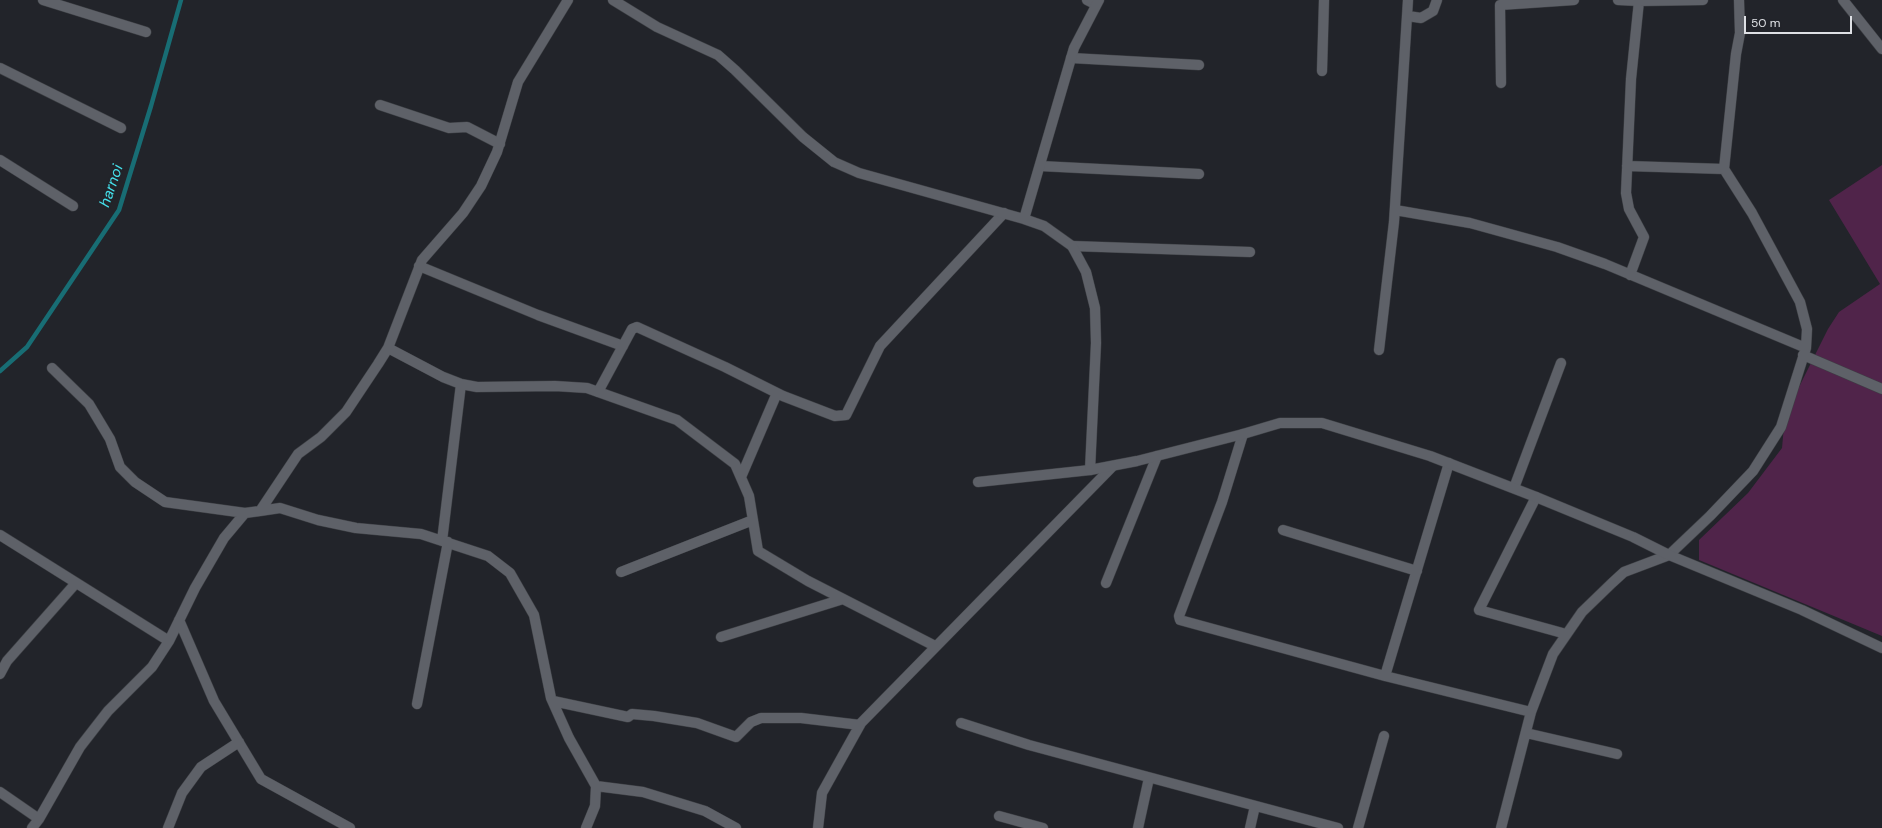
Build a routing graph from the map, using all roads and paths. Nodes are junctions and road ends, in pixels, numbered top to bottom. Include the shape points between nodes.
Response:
1 (43, 0) edge
2 (568, 0) edge
3 (613, 0) edge
4 (1324, 0) edge
5 (1408, 0) edge
6 (1437, 0) edge
7 (1574, 0) edge
8 (1618, 0) edge
9 (1703, 0) edge
10 (1739, 0) edge
11 (1843, 0) edge
12 (1094, 1) edge
13 (1639, 1) junction
14 (1500, 2) edge
15 (1408, 16) junction
16 (146, 32) dead end
17 (1882, 49) edge
18 (1071, 58) junction
19 (1199, 66) dead end
20 (0, 68) edge
21 (1322, 71) dead end
22 (1501, 83) dead end
23 (380, 105) dead end
24 (121, 128) dead end
25 (500, 144) junction
26 (0, 160) edge
27 (1040, 166) junction
28 (1627, 166) junction
29 (1724, 168) junction
30 (1199, 174) dead end
31 (73, 206) dead end
32 (1395, 210) junction
33 (1004, 213) junction
34 (1024, 219) junction
35 (1072, 246) junction
36 (1250, 252) dead end
37 (419, 266) junction
38 (1630, 275) junction
39 (622, 346) junction
40 (388, 348) junction
41 (1379, 350) dead end
42 (1804, 351) junction
43 (1561, 363) dead end
44 (52, 368) dead end
45 (461, 384) junction
46 (1882, 389) edge
47 (598, 392) junction
48 (777, 393) junction
49 (1243, 434) junction
50 (1157, 456) junction
51 (1449, 464) junction
52 (1114, 466) junction
53 (1090, 470) junction
54 (741, 476) junction
55 (978, 482) dead end
56 (1514, 488) junction
57 (1536, 497) junction
58 (260, 510) junction
59 (245, 514) junction
60 (753, 520) junction
61 (1283, 530) dead end
62 (0, 535) edge
63 (445, 542) junction
64 (1669, 555) junction
65 (1417, 571) junction
66 (621, 572) dead end
67 (76, 582) junction
68 (1106, 583) dead end
69 (843, 599) junction
70 (179, 620) junction
71 (1566, 634) junction
72 (721, 637) dead end
73 (169, 641) junction
74 (935, 646) junction
75 (1882, 648) edge
76 (0, 674) edge
77 (1385, 676) junction
78 (553, 701) junction
79 (417, 704) dead end
80 (1531, 712) junction
81 (961, 723) dead end
82 (860, 725) junction
83 (1526, 733) junction
84 (1384, 736) dead end
85 (239, 742) junction
86 (1617, 754) dead end
87 (1149, 778) junction
88 (596, 786) junction
89 (0, 792) edge
90 (1255, 806) junction
91 (999, 816) dead end
92 (39, 819) junction
93 (32, 828) edge
94 (168, 828) edge
95 (350, 828) edge
96 (586, 828) edge
97 (736, 828) edge
98 (818, 828) edge
99 (1043, 828) edge
100 (1138, 828) edge
101 (1250, 828) edge
102 (1338, 828) edge
103 (1358, 828) edge
104 (1501, 828) edge

1 - 16 street
2 - 25 street via 518,82
3 - 33 street via 657,27 718,55 802,137 834,162 859,173
4 - 21 street
5 - 15 street
6 - 15 street via 1433,11 1421,18
7 - 14 street
8 - 13 street
9 - 13 street
10 - 29 street via 1740,33
11 - 17 street
12 - 18 street
13 - 28 street via 1631,79
14 - 22 street
15 - 32 street
18 - 19 street
18 - 27 street
20 - 24 street
23 - 25 street via 448,128 467,127
25 - 37 street via 481,186 463,213
26 - 31 street
27 - 30 street
27 - 34 street
28 - 29 street
28 - 38 street via 1626,193 1629,209 1644,237
29 - 42 street via 1752,213 1800,302 1807,329
32 - 38 street via 1470,223 1557,247
32 - 41 street
33 - 34 street
33 - 48 street via 880,346 846,415 835,416
34 - 35 street via 1044,226
35 - 36 street
35 - 53 street via 1086,272 1095,308 1096,344
37 - 39 street
37 - 40 street
38 - 42 street
39 - 47 street
39 - 48 street via 632,329 637,327
40 - 45 street
40 - 58 street via 346,412 321,437 298,454
42 - 46 street
42 - 64 street via 1781,427 1753,471
43 - 56 street
44 - 59 street via 89,404 110,439 120,467 135,482 165,502
45 - 47 street via 477,387 574,387
45 - 63 street
47 - 54 street via 677,420 735,464
48 - 54 street
49 - 50 street
49 - 51 street via 1280,423 1322,423
49 - 77 street via 1222,502 1179,616 1180,620
50 - 52 street
50 - 68 street
51 - 56 street
51 - 65 street
52 - 53 street
52 - 74 street
53 - 55 street
54 - 60 street via 749,496
56 - 57 street
57 - 64 street via 1633,537
57 - 71 street via 1480,610
58 - 59 street
58 - 63 street via 280,508 326,522 356,528 421,534
59 - 70 street via 224,538
60 - 66 street
60 - 69 street via 758,551
61 - 65 street
62 - 67 street
63 - 78 street via 488,556 510,573 534,616 542,661
63 - 79 street
64 - 71 street via 1624,572 1582,612
64 - 75 street via 1802,610
65 - 77 street
67 - 73 street
67 - 76 street via 7,661
69 - 72 street
69 - 74 street
70 - 73 street
70 - 85 street via 214,701
71 - 80 street via 1553,654
73 - 92 street via 152,667 108,711 80,747
74 - 82 street
77 - 80 street
78 - 82 street via 628,717 632,714 697,723 736,737 750,722 761,718 801,718
78 - 88 street via 569,738
80 - 83 street
81 - 87 street via 1029,745
82 - 98 street via 822,793
83 - 86 street
83 - 104 street
84 - 103 street
85 - 94 street via 201,767 182,794
85 - 95 street via 261,779
87 - 90 street
87 - 100 street
88 - 96 street via 595,806
88 - 97 street via 643,792 705,811
89 - 92 street
90 - 101 street
90 - 102 street
91 - 99 street
92 - 93 street

